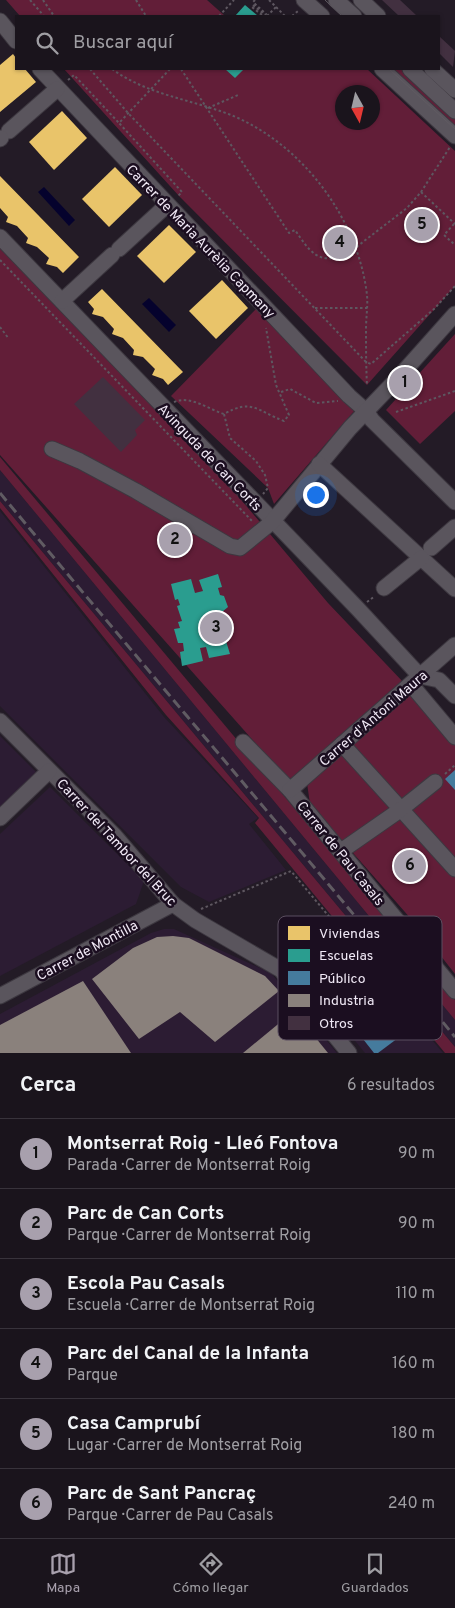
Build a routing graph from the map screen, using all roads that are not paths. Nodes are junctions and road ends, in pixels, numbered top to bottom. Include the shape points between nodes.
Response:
1 (304, 0) edge
2 (335, 0) edge
3 (361, 0) edge
4 (321, 15) edge
5 (332, 15) edge
6 (353, 15) edge
7 (377, 15) edge
8 (0, 22) edge
9 (15, 40) edge
10 (41, 70) edge
11 (383, 70) edge
12 (411, 70) edge
13 (433, 70) edge
14 (57, 89) junction
15 (455, 90) edge
16 (455, 111) edge
17 (3, 136) edge
18 (453, 141) edge
19 (167, 205) junction
20 (0, 237) edge
21 (62, 301) junction
22 (455, 314) edge
23 (366, 411) junction
24 (52, 450) dead end
25 (318, 464) junction
26 (455, 502) edge
27 (265, 524) junction
28 (455, 527) edge
29 (426, 553) junction
30 (384, 588) dead end
31 (455, 589) edge
32 (455, 645) edge
33 (417, 682) junction
34 (455, 696) edge
35 (0, 721) edge
36 (455, 737) edge
37 (243, 742) dead end
38 (342, 744) junction
39 (50, 771) junction
40 (435, 782) dead end
41 (290, 790) junction
42 (400, 810) junction
43 (0, 818) edge
44 (344, 849) dead end
45 (455, 869) edge
46 (174, 904) junction
47 (393, 916) edge
48 (278, 969) edge
49 (442, 975) edge
50 (455, 991) edge
51 (0, 996) edge
52 (338, 1040) edge
53 (349, 1053) edge

1 - 4 street
2 - 5 street
2 - 6 street
3 - 7 street
8 - 9 street
10 - 14 street, Carrer de Maria Aurèlia Capmany
11 - 18 street
12 - 16 street
13 - 15 street
14 - 17 street
14 - 19 street, Carrer de Maria Aurèlia Capmany
19 - 21 street
19 - 23 street, Carrer de Maria Aurèlia Capmany
20 - 21 street, Avinguda de Can Corts
21 - 27 street, Avinguda de Can Corts via 164,409
22 - 23 street
23 - 25 street
23 - 26 street, Carrer de Maria Aurèlia Capmany
24 - 27 street via 136,491 230,546 240,548 247,544
25 - 27 street
25 - 29 street
27 - 33 street, Avinguda de Can Corts via 358,609
28 - 29 street
29 - 30 street
29 - 31 street
32 - 33 street, Carrer d'Antoni Maura
33 - 34 street via 439,680
33 - 36 street, Avinguda de Can Corts
33 - 38 street, Carrer d'Antoni Maura
35 - 39 street, Carrer del Tambor del Bruc
37 - 41 street, Carrer de Pau Casals
38 - 41 street, Carrer d'Antoni Maura
38 - 42 street
39 - 43 street
39 - 46 street, Carrer del Tambor del Bruc via 115,836
40 - 42 street
41 - 47 street, Carrer de Pau Casals
42 - 44 street
42 - 45 street
46 - 48 street, Carrer del Tambor del Bruc
46 - 51 street, Carrer de Montilla
49 - 50 street, Carrer de Pau Casals
52 - 53 street, Carrer del Tambor del Bruc

